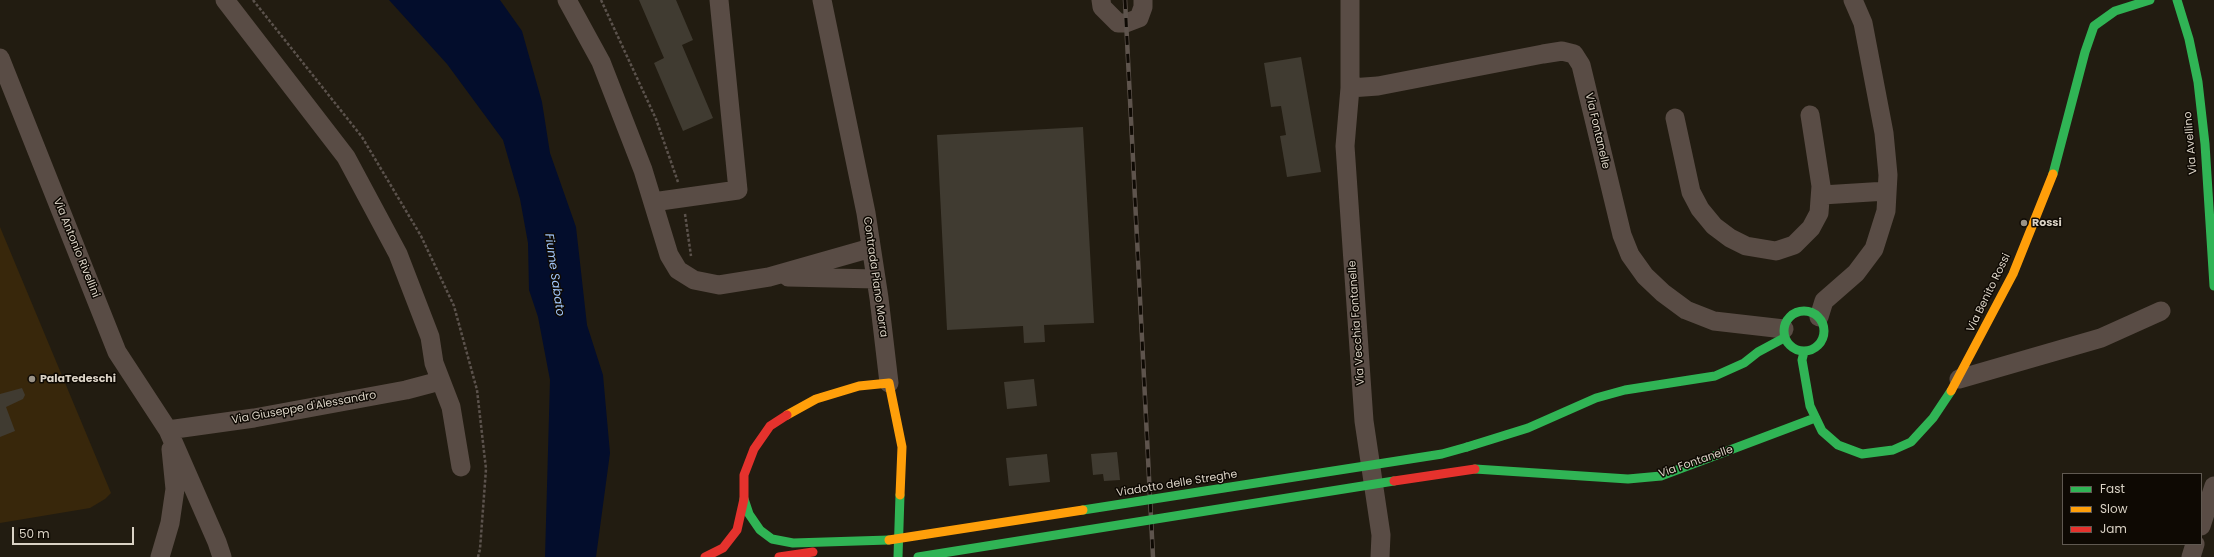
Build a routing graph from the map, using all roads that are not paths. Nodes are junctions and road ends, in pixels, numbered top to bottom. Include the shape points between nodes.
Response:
1 (225, 0) edge
2 (567, 0) edge
3 (719, 0) edge
4 (822, 0) edge
5 (1101, 0) edge
6 (1143, 0) edge
7 (1350, 0) edge
8 (1853, 0) edge
9 (2150, 0) edge
10 (2177, 0) edge
11 (0, 58) edge
12 (1350, 88) junction
13 (1810, 115) dead end
14 (1675, 118) dead end
15 (1887, 191) junction
16 (1822, 195) junction
17 (653, 202) junction
18 (871, 248) junction
19 (769, 277) junction
20 (876, 279) junction
21 (2214, 286) edge
22 (2161, 311) dead end
23 (1819, 317) junction
24 (1784, 333) junction
25 (1804, 352) junction
26 (1959, 380) junction
27 (440, 381) junction
28 (889, 383) junction
29 (1815, 418) junction
30 (168, 430) junction
31 (461, 467) dead end
32 (2214, 486) edge
33 (745, 514) junction
34 (2202, 523) edge
35 (889, 540) junction
36 (2195, 545) edge
37 (160, 557) edge
38 (222, 557) edge
39 (705, 557) edge
40 (779, 557) edge
41 (898, 557) edge
42 (920, 557) edge
43 (1380, 557) edge
44 (2191, 557) edge

1 - 27 street via 346,157 398,254 430,337
2 - 17 street via 601,62
3 - 17 street via 738,190
4 - 18 street, Contrada Piano Morra
5 - 6 street via 1102,7 1118,23 1139,18
7 - 12 street, Via Vecchia Fontanelle
8 - 15 street via 1863,23 1884,133
9 - 26 main road, Via Benito Rossi via 2115,11 2094,26 2054,174 2014,274
10 - 21 main road, Via Avellino via 2198,82 2205,144
11 - 30 street, Via Antonio Rivellini via 117,352
12 - 24 street, Via Fontanelle via 1378,86 1562,51 1574,54 1585,79 1622,235 1630,255 1645,276 1686,310 1714,321
12 - 43 street, Via Vecchia Fontanelle via 1344,146 1364,421 1381,535
13 - 16 street
14 - 16 street via 1691,192 1700,209 1714,226 1730,238 1746,246 1776,251 1794,245 1811,228 1819,213
15 - 16 street
15 - 23 street via 1886,211 1874,249 1856,273 1824,301
17 - 19 street via 669,255 678,270 694,280 719,285
18 - 19 street
18 - 20 street, Contrada Piano Morra
19 - 20 street
20 - 28 street, Contrada Piano Morra
22 - 26 street via 2101,338
23 - 24 main road via 1813,313 1800,311 1789,318
23 - 25 main road via 1824,329 1821,342 1817,347
24 - 25 main road via 1792,348
24 - 35 main road, Viadotto delle Streghe, bridge via 1744,363 1715,376 1610,394 1554,414 1528,428 1442,454
25 - 29 main road, Via Benito Rossi via 1802,360 1810,406
26 - 29 main road, Via Benito Rossi via 1933,418 1911,442 1893,450 1862,454 1838,445 1822,431
27 - 30 street, Via Giuseppe d'Alessandro via 406,390 254,418
27 - 31 street via 451,407
28 - 33 main road via 859,386 816,398 770,426 754,449 744,475
28 - 41 main road, Contrada Piano Morra via 902,447
29 - 42 main road, Via Fontanelle, bridge via 1661,476 1628,479 1475,469 1266,500
30 - 37 street, Via Antonio Rivellini via 175,489 170,523
30 - 38 street, Via Antonio Rivellini
32 - 34 street
33 - 35 main road via 772,539 793,543
33 - 39 main road via 723,548
35 - 40 main road
36 - 44 street

